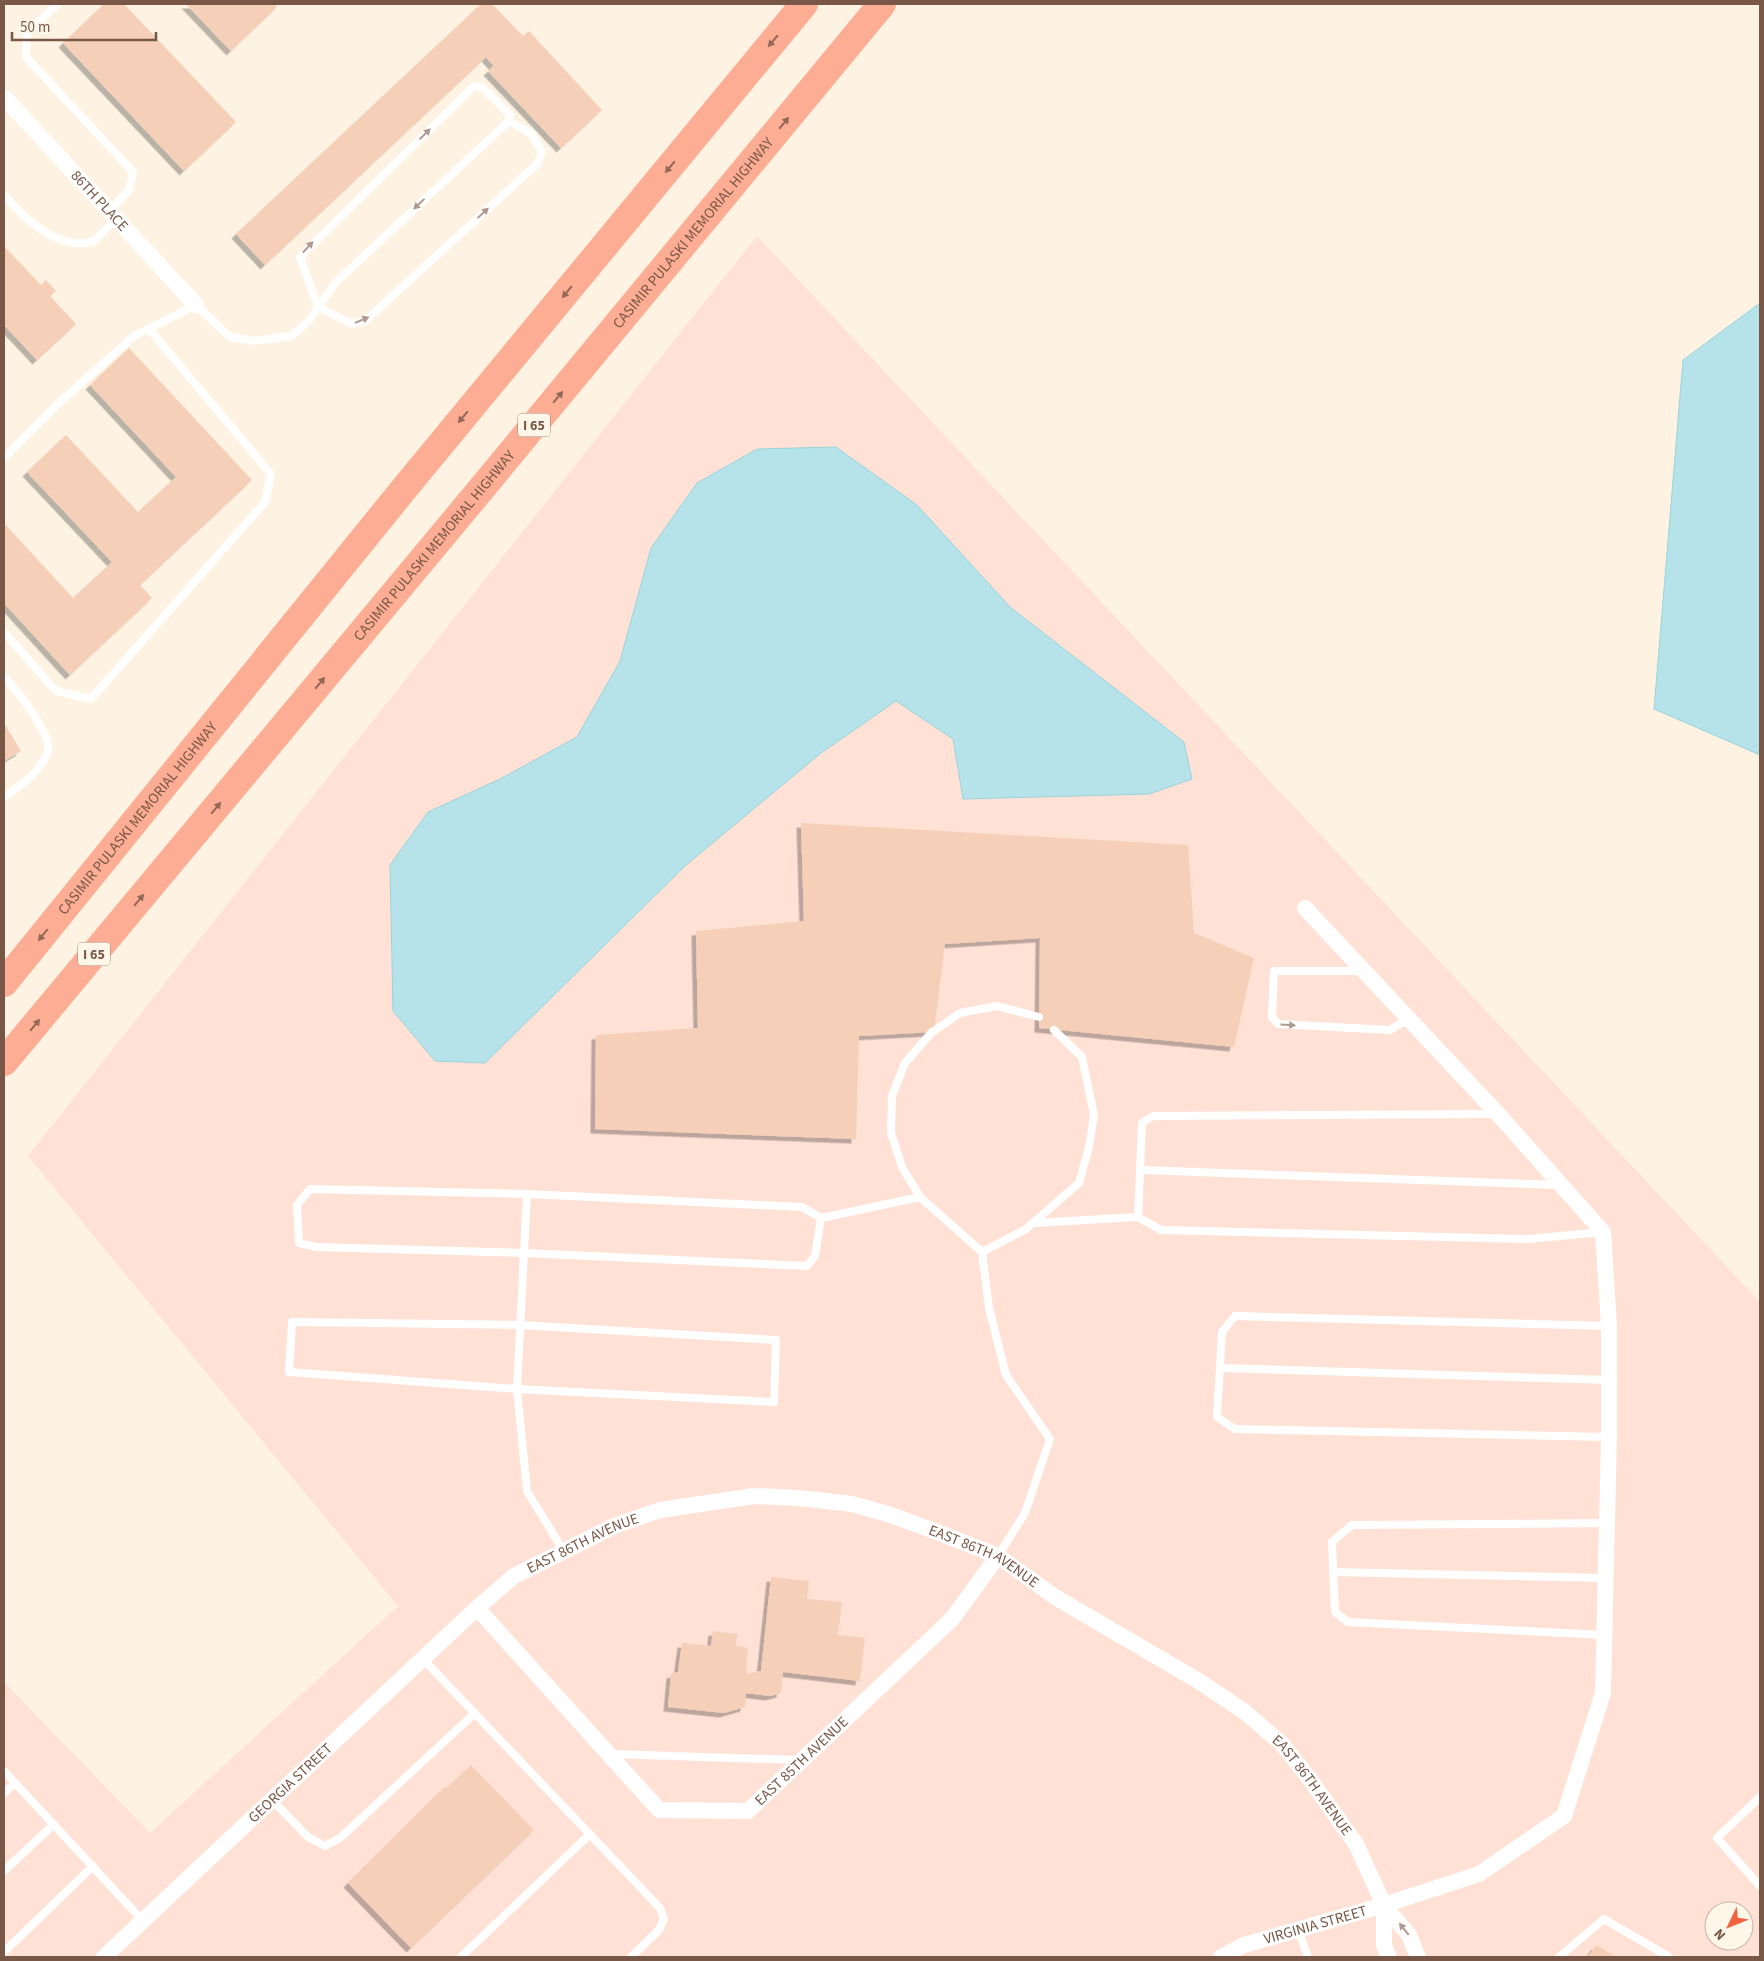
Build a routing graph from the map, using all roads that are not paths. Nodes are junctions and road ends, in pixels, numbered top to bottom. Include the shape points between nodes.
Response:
1 (58, 4) edge
2 (804, 4) edge
3 (882, 4) edge
4 (4, 97) edge
5 (509, 121) junction
6 (4, 194) edge
7 (112, 215) junction
8 (196, 306) junction
9 (318, 307) junction
10 (149, 329) junction
11 (4, 458) edge
12 (4, 632) edge
13 (4, 676) edge
14 (4, 797) edge
15 (1304, 908) dead end
16 (1364, 971) junction
17 (4, 983) edge
18 (1039, 1017) dead end
19 (1408, 1019) junction
20 (1054, 1030) dead end
21 (4, 1062) edge
22 (1498, 1114) junction
23 (1142, 1170) junction
24 (1561, 1186) junction
25 (527, 1194) junction
26 (920, 1197) junction
27 (1138, 1217) junction
28 (821, 1218) junction
29 (1033, 1223) junction
30 (1603, 1232) junction
31 (982, 1252) junction
32 (524, 1253) junction
33 (520, 1325) junction
34 (1609, 1326) junction
35 (1220, 1368) junction
36 (1609, 1380) junction
37 (516, 1389) junction
38 (1609, 1437) junction
39 (1607, 1523) junction
40 (564, 1550) junction
41 (998, 1556) junction
42 (1333, 1572) junction
43 (1606, 1578) junction
44 (477, 1608) junction
45 (1605, 1635) junction
46 (423, 1659) junction
47 (475, 1713) junction
48 (609, 1754) junction
49 (804, 1760) junction
50 (4, 1771) edge
51 (15, 1783) junction
52 (4, 1793) edge
53 (1760, 1797) edge
54 (272, 1800) junction
55 (54, 1824) junction
56 (590, 1834) junction
57 (93, 1866) junction
58 (4, 1871) edge
59 (1760, 1886) edge
60 (1384, 1905) junction
61 (143, 1921) junction
62 (1298, 1929) junction
63 (4, 1952) edge
64 (104, 1957) edge
65 (461, 1957) edge
66 (631, 1957) edge
67 (1221, 1957) edge
68 (1308, 1957) edge
69 (1389, 1957) edge
70 (1418, 1957) edge
71 (1559, 1957) edge
72 (1669, 1957) edge

1 - 7 lane via 27,33 26,57 133,172 129,190
2 -> 17 highway, CASIMIR PULASKI MEMORIAL HIGHWAY via 397,498
21 -> 3 highway, CASIMIR PULASKI MEMORIAL HIGHWAY / I 65
4 - 7 street, 86TH PLACE
5 -> 9 lane via 335,282
9 -> 5 lane via 352,324 365,321 537,164 542,152 532,134
9 -> 5 lane via 300,257 320,235 474,86 483,88 498,102 510,115
6 - 7 lane via 42,232 71,243 93,242
7 - 8 street, 86TH PLACE
8 - 9 lane via 230,337 255,341 291,336 308,322
8 - 10 lane
10 - 11 lane via 134,336 60,402
10 - 12 lane via 271,474 265,502 91,699 56,691
13 - 14 lane via 31,708 48,742 48,750 33,776
15 - 16 street
16 - 19 street
16 -> 19 lane via 1274,971 1272,1017 1278,1024 1390,1030
18 - 26 lane via 997,1006 960,1013 933,1032 905,1063 892,1096 891,1133 902,1167
19 - 22 street
20 - 29 lane via 1082,1057 1094,1115 1079,1183
22 - 23 lane via 1153,1116 1142,1124
22 - 24 street
23 - 24 lane
23 - 27 lane
24 - 30 street
25 - 28 lane via 802,1208
25 - 32 lane
25 - 32 lane via 310,1189 297,1206 298,1243 316,1247
26 - 28 lane
26 - 31 lane
27 - 29 lane
27 - 30 lane via 1161,1230 1528,1239
28 - 32 lane via 815,1256 807,1266
29 - 31 lane
30 - 34 street, VIRGINIA STREET
31 - 41 lane via 989,1308 1006,1375 1050,1439 1025,1513
32 - 33 lane
33 - 37 lane
33 - 37 lane via 292,1322 289,1372
33 - 37 lane via 776,1340 774,1402
34 - 35 lane via 1235,1316 1222,1332
34 - 36 street, VIRGINIA STREET
35 - 36 lane
35 - 38 lane via 1217,1417 1234,1429
36 - 38 street, VIRGINIA STREET
37 - 40 lane via 527,1491
38 - 39 street, VIRGINIA STREET
39 - 42 lane via 1352,1524 1332,1542
39 - 43 street, VIRGINIA STREET
40 - 41 street, EAST 86TH AVENUE via 614,1526 660,1510 754,1496 852,1504
40 - 44 street, EAST 86TH AVENUE via 514,1576
41 - 49 street, EAST 85TH AVENUE via 952,1619
41 - 60 street, EAST 86TH AVENUE via 1055,1597 1246,1712 1282,1744 1356,1844
42 - 43 lane
42 - 45 lane via 1335,1612 1348,1622
43 - 45 street, VIRGINIA STREET
44 - 46 street, GEORGIA STREET
44 - 48 street, EAST 85TH AVENUE
45 - 60 street, VIRGINIA STREET via 1603,1694 1564,1816 1479,1874
46 - 47 lane
46 - 54 street, GEORGIA STREET
47 - 54 lane via 340,1838 325,1846 308,1837
47 - 56 lane
48 - 49 lane
48 - 49 street, EAST 85TH AVENUE via 659,1810 748,1811
50 - 51 lane
51 - 52 lane
51 - 55 lane
53 - 59 lane via 1717,1838
54 - 61 street, GEORGIA STREET
55 - 57 lane
55 - 58 lane
56 - 65 lane
56 - 66 lane via 660,1908 664,1919 659,1930
57 - 61 lane
57 - 63 lane
60 - 62 street, VIRGINIA STREET
60 - 69 street, EAST 86TH AVENUE via 1384,1946
70 -> 60 street, EAST 86TH AVENUE via 1409,1935
61 - 64 street, GEORGIA STREET
62 - 67 street, VIRGINIA STREET via 1244,1945
62 - 68 lane
71 - 72 lane via 1604,1918

